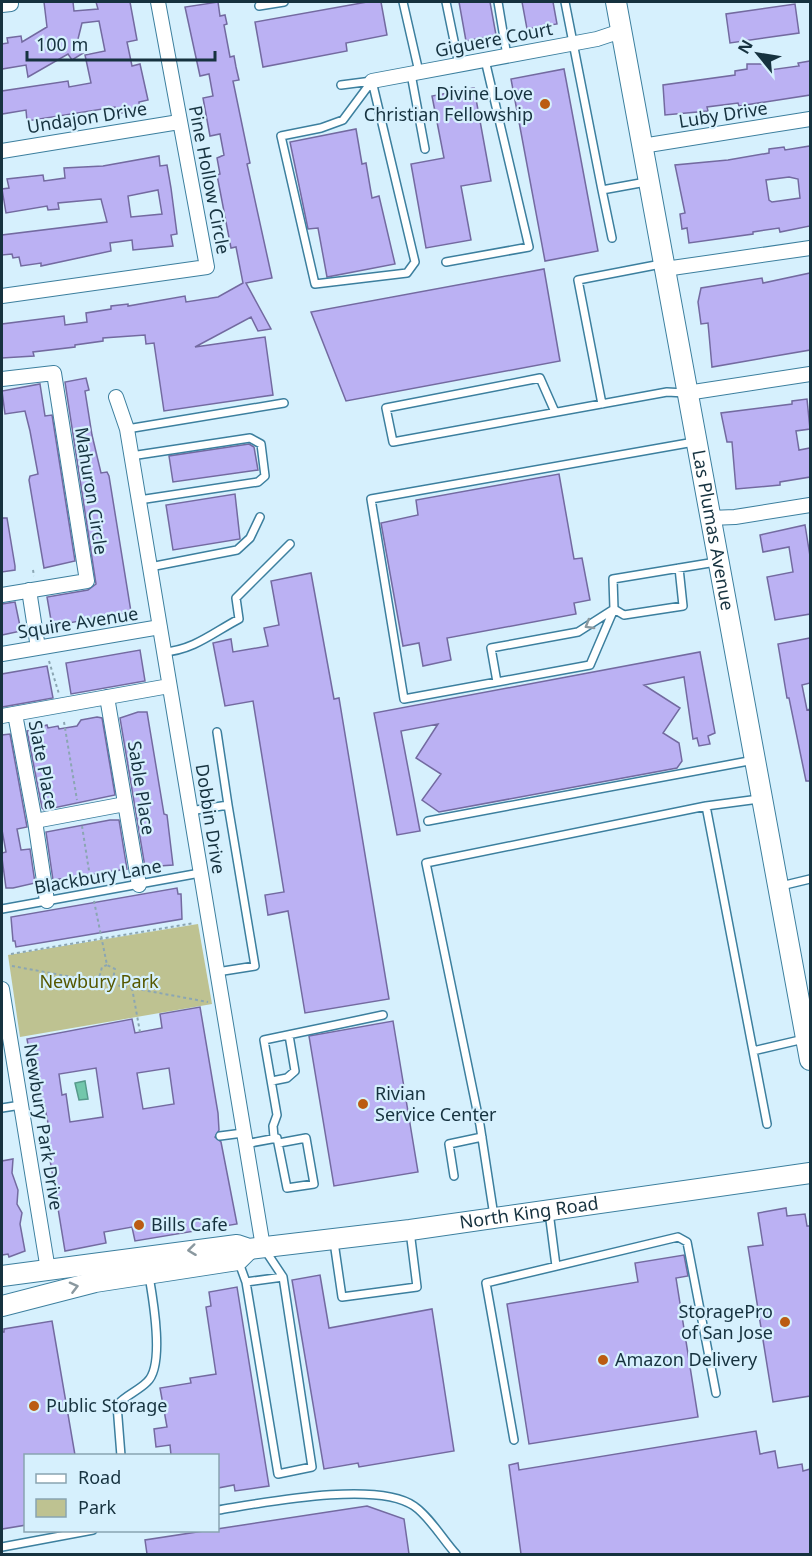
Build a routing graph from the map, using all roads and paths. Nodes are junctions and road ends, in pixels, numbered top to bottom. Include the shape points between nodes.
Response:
1 (10, 2) edge
2 (158, 2) edge
3 (284, 2) edge
4 (403, 2) edge
5 (446, 2) edge
6 (498, 2) edge
7 (565, 2) edge
8 (616, 2) edge
9 (2, 5) edge
10 (259, 6) dead end
11 (621, 31) junction
12 (574, 43) junction
13 (507, 56) junction
14 (485, 60) junction
15 (459, 65) junction
16 (415, 73) junction
17 (372, 81) junction
18 (341, 85) dead end
19 (810, 119) edge
20 (179, 122) junction
21 (642, 146) junction
22 (425, 149) dead end
23 (2, 151) edge
24 (648, 181) junction
25 (602, 190) junction
26 (612, 238) dead end
27 (810, 248) edge
28 (446, 262) dead end
29 (664, 266) junction
30 (2, 296) edge
31 (810, 374) edge
32 (2, 379) edge
33 (687, 393) junction
34 (116, 397) dead end
35 (284, 403) dead end
36 (602, 404) junction
37 (555, 412) junction
38 (127, 429) junction
39 (696, 441) junction
40 (131, 456) junction
41 (139, 500) junction
42 (810, 505) edge
43 (260, 517) dead end
44 (710, 518) junction
45 (290, 544) dead end
46 (718, 562) junction
47 (150, 567) junction
48 (676, 569) junction
49 (29, 590) junction
50 (2, 595) edge
51 (614, 609) junction
52 (160, 627) junction
53 (38, 648) junction
54 (164, 652) junction
55 (2, 654) edge
56 (48, 661) dead end
57 (497, 682) junction
58 (169, 686) junction
59 (59, 697) dead end
60 (107, 697) junction
61 (8, 715) edge
62 (64, 722) dead end
63 (217, 732) dead end
64 (754, 760) junction
65 (761, 798) junction
66 (125, 804) junction
67 (228, 805) junction
68 (78, 806) dead end
69 (706, 806) junction
70 (190, 811) junction
71 (35, 821) junction
72 (81, 821) dead end
73 (428, 821) dead end
74 (200, 873) junction
75 (90, 877) dead end
76 (810, 879) edge
77 (139, 885) junction
78 (778, 887) junction
79 (47, 901) junction
80 (94, 902) dead end
81 (2, 909) edge
82 (194, 923) dead end
83 (102, 937) junction
84 (11, 954) dead end
85 (107, 965) junction
86 (12, 966) dead end
87 (217, 972) junction
88 (98, 981) junction
89 (112, 984) junction
90 (132, 988) junction
91 (2, 989) edge
92 (208, 1002) dead end
93 (383, 1015) dead end
94 (140, 1032) dead end
95 (289, 1035) junction
96 (807, 1039) junction
97 (753, 1051) junction
98 (810, 1060) edge
99 (272, 1081) junction
100 (21, 1105) junction
101 (2, 1108) edge
102 (767, 1124) dead end
103 (220, 1136) dead end
104 (482, 1137) junction
105 (244, 1138) junction
106 (277, 1140) junction
107 (810, 1173) edge
108 (454, 1176) dead end
109 (549, 1210) junction
110 (494, 1217) junction
111 (410, 1230) junction
112 (334, 1240) junction
113 (250, 1252) junction
114 (556, 1266) junction
115 (48, 1270) junction
116 (149, 1273) junction
117 (2, 1276) edge
118 (283, 1277) junction
119 (246, 1282) junction
120 (2, 1306) edge
121 (716, 1393) dead end
122 (514, 1440) dead end
123 (121, 1454) edge
124 (219, 1510) edge
125 (82, 1532) edge
126 (2, 1547) edge
127 (456, 1554) edge

1 - 9 street
2 - 20 street, Pine Hollow Circle
3 - 10 lane
4 - 16 lane
5 - 15 lane
6 - 13 lane
7 - 12 lane
8 - 11 street, Las Plumas Avenue
11 - 12 street, Giguere Court
11 - 21 street, Las Plumas Avenue
12 - 13 street, Giguere Court
12 - 25 lane
13 - 14 street, Giguere Court
14 - 15 street, Giguere Court
14 - 28 lane via 529,247
15 - 16 street, Giguere Court
16 - 17 street, Giguere Court
16 - 22 lane
17 - 17 lane via 415,262 407,273 315,284 281,136 342,120
17 - 18 lane
19 - 21 street, Luby Drive
20 - 23 street, Undajon Drive
20 - 30 street, Pine Hollow Circle via 207,267
21 - 24 street, Las Plumas Avenue
24 - 25 lane
24 - 29 street, Las Plumas Avenue
25 - 26 lane
27 - 29 street
29 - 33 street, Las Plumas Avenue
29 - 36 lane via 578,280
31 - 33 street
32 - 49 street, Mahuron Circle via 54,373 87,581
33 - 36 lane via 667,392
33 - 39 street, Las Plumas Avenue
34 - 38 street, Dobbin Drive
35 - 38 lane
36 - 37 lane
37 - 37 lane via 393,442 386,408 540,378
38 - 40 street, Dobbin Drive
39 - 44 street, Las Plumas Avenue
39 - 57 lane via 371,499 404,699
40 - 41 street, Dobbin Drive
40 - 41 lane via 250,438 261,444 265,476 258,482
41 - 47 street, Dobbin Drive
42 - 44 street
43 - 47 lane via 250,538 237,550
44 - 46 street, Las Plumas Avenue
45 - 54 lane via 236,598 239,619 199,644
46 - 48 lane
46 - 64 street, Las Plumas Avenue
47 - 52 street, Dobbin Drive
48 - 51 lane via 613,579
48 - 51 lane via 683,606 624,615
49 - 50 street, Mahuron Circle
49 - 53 street
51 - 57 lane via 590,665
51 -> 57 lane via 578,632 491,648
52 - 53 street, Squire Avenue
52 - 54 street, Dobbin Drive
53 - 55 street, Squire Avenue
54 - 58 street, Dobbin Drive
56 - 59 path
58 - 60 street
58 - 70 street, Dobbin Drive
60 - 61 street
60 - 66 street, Sable Place
61 - 71 street, Slate Place
62 - 68 path
63 - 67 lane
64 - 65 street, Las Plumas Avenue
64 - 73 lane
65 - 69 lane
65 - 78 street, Las Plumas Avenue
66 - 71 street, Slate Place
66 - 77 street, Sable Place
67 - 70 lane
67 - 87 lane via 255,966
69 - 97 lane
69 - 104 lane via 426,863
70 - 74 street, Dobbin Drive
71 - 79 street, Slate Place
72 - 75 path
74 - 77 lane, Blackbury Lane
74 - 87 street, Dobbin Drive
76 - 78 lane
77 - 79 lane, Blackbury Lane
78 - 96 street, Las Plumas Avenue
79 - 81 lane, Blackbury Lane
80 - 83 path
82 - 83 path
83 - 84 path
83 - 85 path
85 - 88 path via 102,967
85 - 89 path via 115,969
86 - 88 path
87 - 105 street, Dobbin Drive
88 - 89 path
89 - 90 path
90 - 92 path
90 - 94 path
91 - 100 street, Newbury Park Drive
93 - 95 lane
95 - 99 lane via 295,1071 287,1078
95 - 99 lane via 264,1040
96 - 97 lane
96 - 98 street, Las Plumas Avenue
97 - 102 lane
99 - 106 lane
100 - 101 lane
100 - 115 street, Newbury Park Drive
103 - 105 lane
104 - 108 lane via 449,1144
104 - 110 lane
105 - 106 lane
105 - 113 street, Dobbin Drive
106 - 106 lane via 287,1188 314,1184 306,1138
107 - 109 street, North King Road
109 - 110 street, North King Road
109 - 114 lane
110 - 111 street, North King Road
111 - 112 street, North King Road
111 - 112 lane via 417,1287 342,1297
112 - 113 street, North King Road
113 -> 115 street, North King Road via 237,1245
113 - 116 street, North King Road
113 - 118 lane
113 - 119 lane
114 - 121 lane via 678,1238 687,1242
114 - 122 lane via 486,1283
115 - 117 street, North King Road
120 -> 116 street, North King Road via 95,1282
116 - 123 lane via 157,1365 147,1383 124,1396 117,1405
118 - 119 lane
118 - 119 lane via 312,1467 278,1474
124 - 127 lane via 309,1496 389,1496 414,1505
125 - 126 lane

